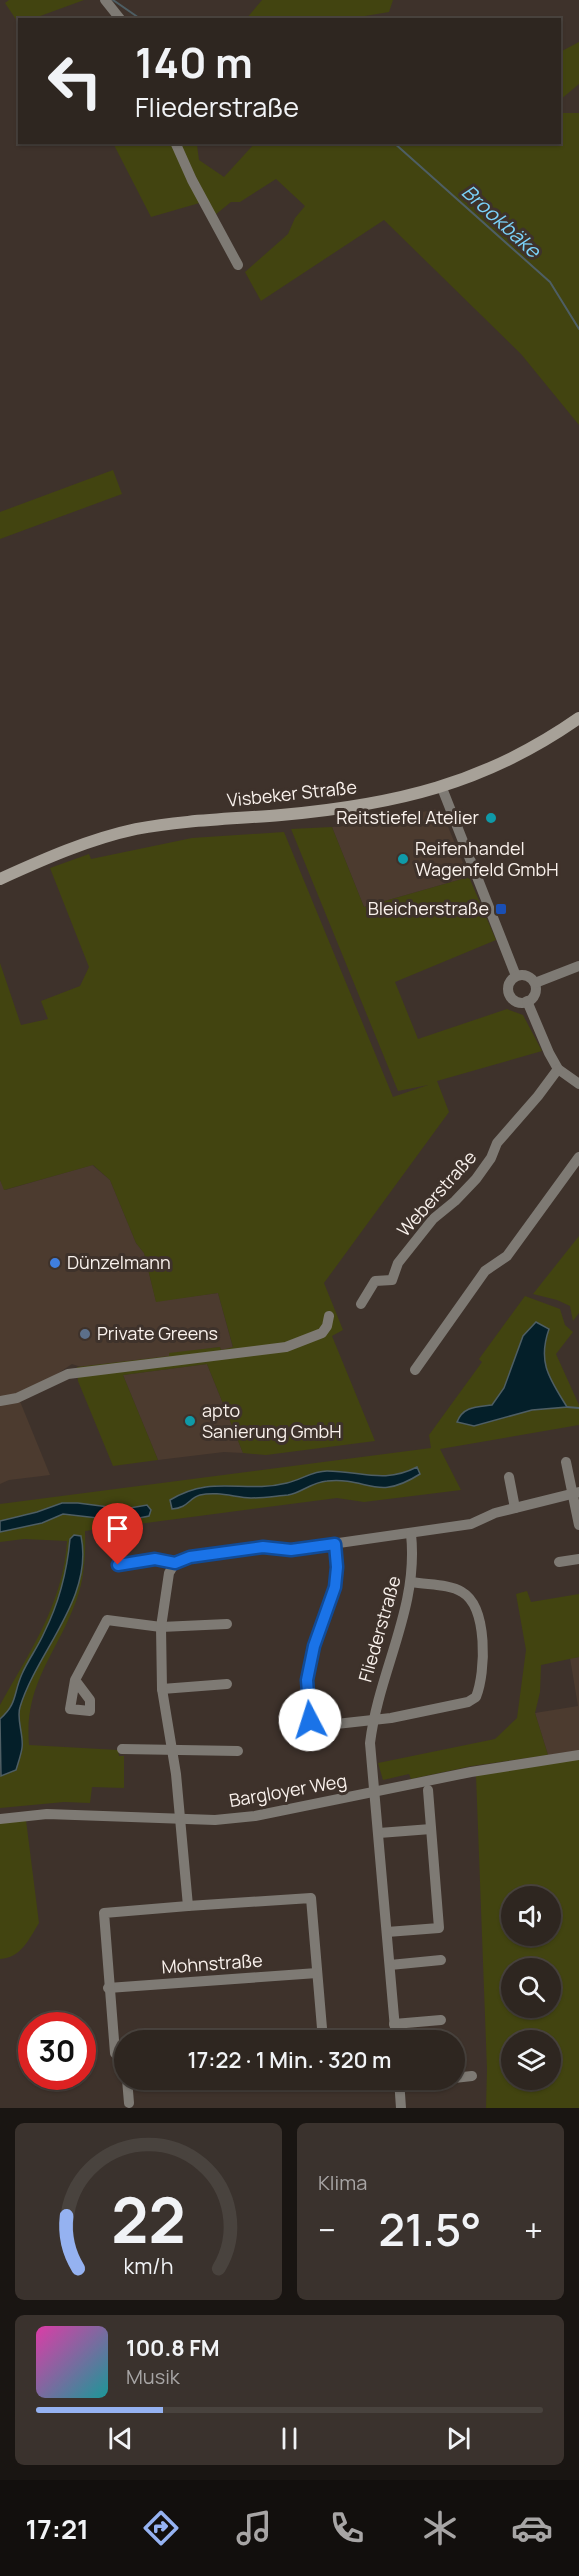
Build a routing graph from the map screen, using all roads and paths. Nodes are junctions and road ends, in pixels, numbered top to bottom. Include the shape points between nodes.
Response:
1 (105, 0) edge
2 (119, 18) edge
3 (176, 144) edge
4 (237, 265) dead end
5 (579, 718) edge
6 (442, 788) junction
7 (0, 879) edge
8 (579, 966) edge
9 (516, 976) junction
10 (535, 983) junction
11 (527, 1001) junction
12 (558, 1069) junction
13 (579, 1084) edge
14 (579, 1157) edge
15 (361, 1304) dead end
16 (329, 1316) dead end
17 (415, 1370) dead end
18 (0, 1401) edge
19 (566, 1462) dead end
20 (508, 1477) dead end
21 (575, 1492) edge
22 (515, 1508) junction
23 (579, 1525) edge
24 (411, 1534) junction
25 (335, 1544) junction
26 (579, 1559) edge
27 (560, 1562) dead end
28 (175, 1563) junction
29 (118, 1565) dead end
30 (412, 1582) junction
31 (227, 1624) dead end
32 (161, 1627) junction
33 (75, 1680) dead end
34 (227, 1684) dead end
35 (162, 1689) junction
36 (373, 1719) junction
37 (122, 1749) dead end
38 (171, 1749) junction
39 (238, 1751) dead end
40 (579, 1755) edge
41 (428, 1790) dead end
42 (375, 1792) junction
43 (0, 1819) edge
44 (179, 1819) junction
45 (431, 1829) junction
46 (379, 1833) junction
47 (188, 1906) junction
48 (387, 1932) junction
49 (441, 1960) dead end
50 (390, 1965) junction
51 (317, 1973) junction
52 (108, 1988) junction
53 (441, 2020) dead end
54 (394, 2024) junction
55 (322, 2030) edge
56 (395, 2030) edge
57 (114, 2044) edge
58 (472, 2076) dead end
59 (465, 2077) edge
60 (128, 2090) edge
61 (400, 2090) edge
62 (129, 2103) dead end
63 (401, 2108) edge

1 - 2 street
3 - 4 street
5 - 6 main road, Visbeker Straße via 493,767
6 - 7 main road, Visbeker Straße via 344,808 136,829 70,849
6 - 9 street
8 - 10 street
9 - 10 street via 529,977
9 - 11 street via 510,982 509,994 515,1000
10 - 11 street via 535,991
11 - 12 street
12 - 13 street
12 - 15 street, Weberstraße via 497,1143 476,1179 433,1219 405,1254 392,1280 375,1281
14 - 17 street via 507,1256 485,1271
16 - 18 street via 322,1332 286,1347 68,1374 17,1398
19 - 21 street
20 - 22 street
21 - 22 street
21 - 23 street
22 - 24 street via 471,1524
24 - 25 street
24 - 30 street, Fliederstraße
25 - 28 street via 291,1550 263,1547 190,1557
25 - 36 street via 335,1587 314,1646 307,1680 310,1720 318,1726
26 - 27 street
28 - 29 street via 155,1559
28 - 32 street via 169,1574
30 - 36 street, Fliederstraße
30 - 36 street via 455,1589 476,1606 483,1651 478,1694 468,1702
31 - 32 street
32 - 33 street via 107,1620
32 - 35 street
34 - 35 street
35 - 38 street
36 - 42 street, Fliederstraße via 369,1743
37 - 38 street
38 - 39 street
38 - 44 street
40 - 42 street, Bargloyer Weg
41 - 45 street
42 - 44 street, Bargloyer Weg via 255,1816
42 - 46 street, Fliederstraße
43 - 44 street, Bargloyer Weg via 67,1814
44 - 47 street
45 - 46 street
45 - 48 street via 439,1928
46 - 48 street, Fliederstraße
47 - 51 street via 311,1898
47 - 52 street via 104,1913
48 - 50 street, Fliederstraße
49 - 50 street
50 - 54 street, Fliederstraße
51 - 52 street, Mohnstraße
51 - 55 street
52 - 57 street
53 - 54 street
54 - 56 street, Fliederstraße
58 - 59 street
60 - 62 street
61 - 63 street

